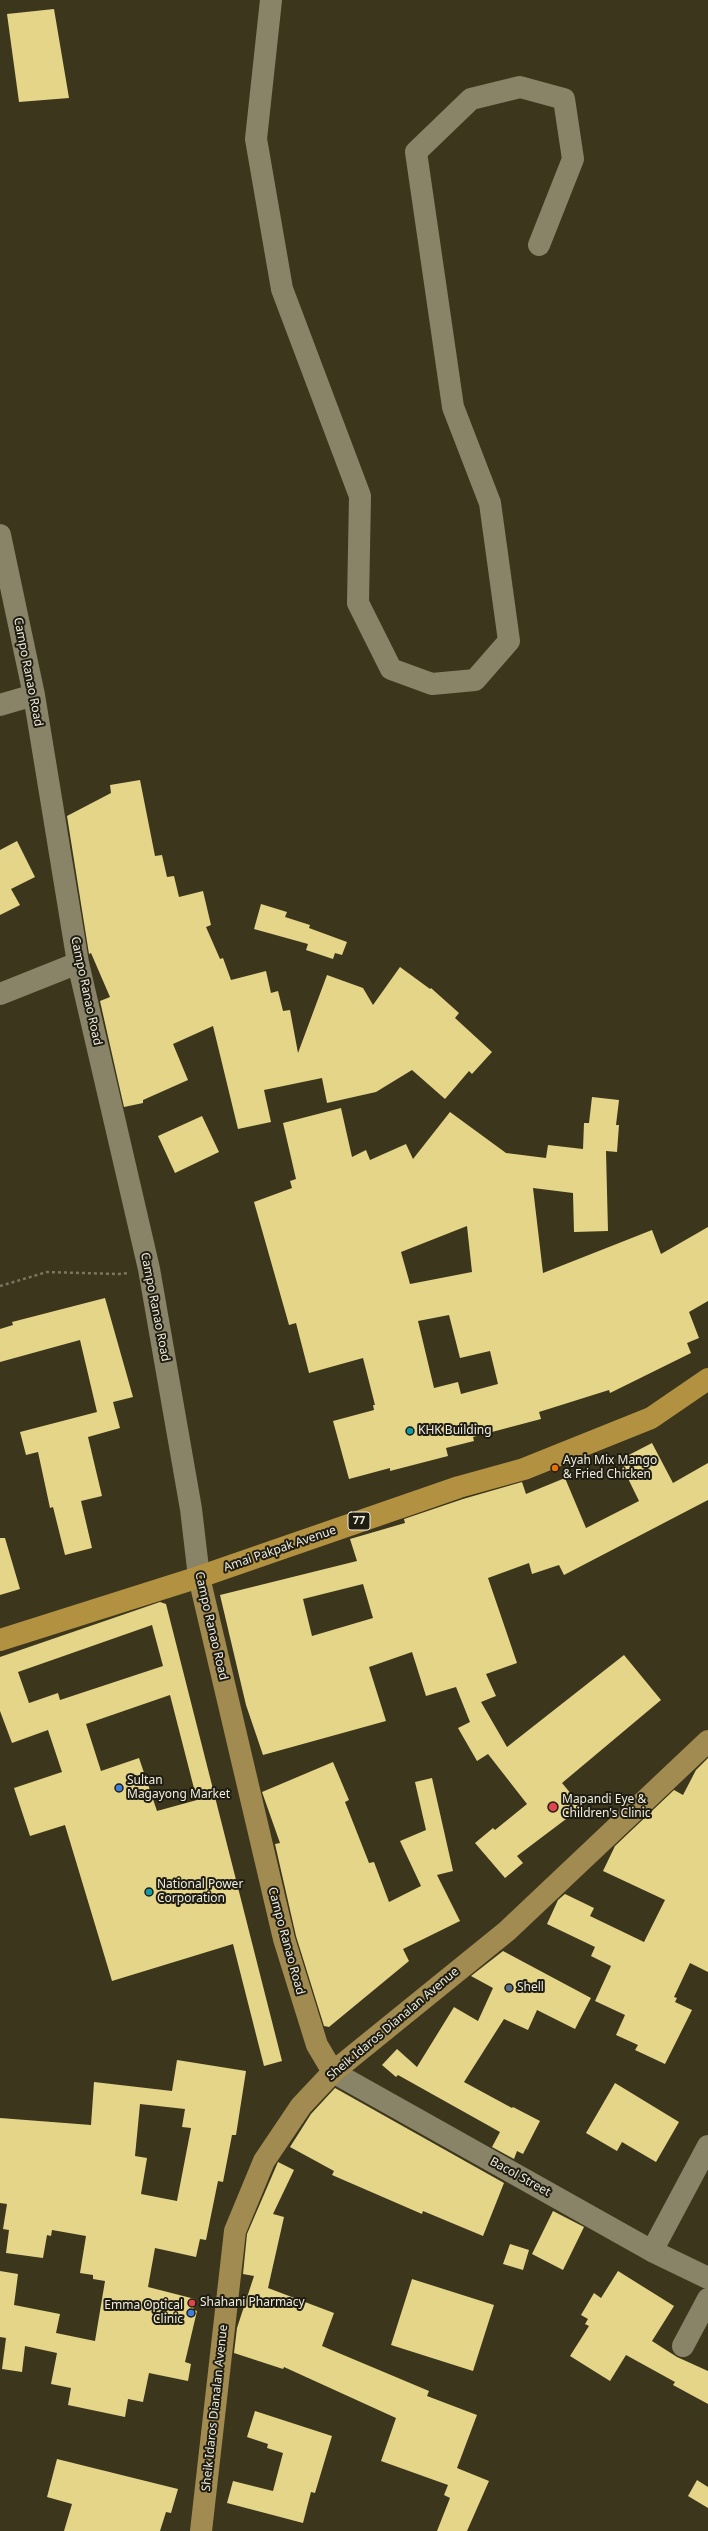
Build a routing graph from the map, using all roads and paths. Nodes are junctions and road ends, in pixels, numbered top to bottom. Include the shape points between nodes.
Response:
1 (270, 0) edge
2 (539, 246) dead end
3 (0, 535) edge
4 (34, 695) junction
5 (0, 706) edge
6 (78, 963) junction
7 (0, 994) edge
8 (149, 1269) junction
9 (0, 1286) edge
10 (708, 1379) edge
11 (199, 1577) junction
12 (0, 1640) edge
13 (708, 1741) edge
14 (333, 2072) junction
15 (708, 2146) edge
16 (652, 2251) junction
17 (708, 2278) edge
18 (708, 2299) edge
19 (683, 2346) dead end
20 (201, 2531) edge

1 - 2 street via 256,139 282,289 360,496 358,603 391,669 432,684 475,680 510,641 490,503 453,407 416,152 471,98 520,87 564,99 573,158
3 - 4 street, Campo Ranao Road
4 - 5 street
4 - 6 street, Campo Ranao Road
6 - 7 street
6 - 8 street, Campo Ranao Road
8 - 9 path via 119,1274 47,1272
8 - 11 street, Campo Ranao Road via 191,1509
10 - 11 highway, Amai Pakpak Avenue / 77 via 651,1418 524,1469 459,1487
11 - 12 highway, Amai Pakpak Avenue / 77
11 - 14 main road, Campo Ranao Road via 284,1939 317,2045
13 - 14 main road, Sheik Idaros Dianalan Avenue via 507,1931
14 - 16 street, Bacol Street
14 - 20 main road, Sheik Idaros Dianalan Avenue via 301,2106 264,2161 235,2231
15 - 16 street
16 - 17 street, Bacol Street
18 - 19 street

